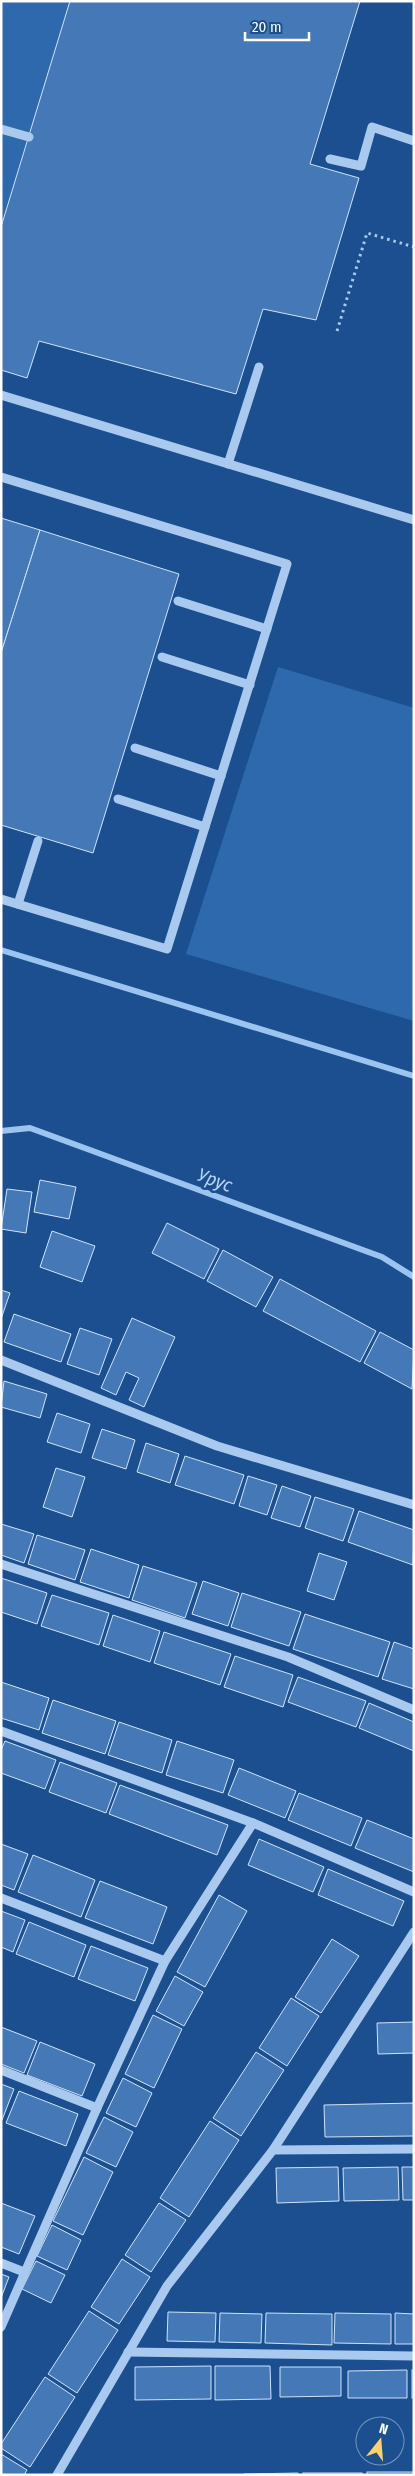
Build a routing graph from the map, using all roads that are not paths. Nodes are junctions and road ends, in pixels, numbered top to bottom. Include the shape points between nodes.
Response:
1 (1, 129) edge
2 (29, 137) dead end
3 (414, 141) edge
4 (330, 159) dead end
5 (259, 368) dead end
6 (1, 395) edge
7 (228, 464) junction
8 (1, 476) edge
9 (414, 520) edge
10 (178, 601) dead end
11 (267, 629) junction
12 (162, 657) dead end
13 (250, 685) junction
14 (134, 748) dead end
15 (221, 776) junction
16 (118, 799) dead end
17 (205, 827) junction
18 (38, 841) dead end
19 (1, 899) edge
20 (18, 904) junction
21 (1, 1360) edge
22 (414, 1504) edge
23 (1, 1564) edge
24 (414, 1710) edge
25 (1, 1731) edge
26 (253, 1823) junction
27 (414, 1892) edge
28 (1, 1898) edge
29 (414, 1932) edge
30 (165, 1961) junction
31 (1, 2070) edge
32 (97, 2108) junction
33 (414, 2149) edge
34 (273, 2150) junction
35 (1, 2263) edge
36 (24, 2272) junction
37 (1, 2327) edge
38 (128, 2352) junction
39 (414, 2356) edge
40 (58, 2475) edge

1 - 2 street
3 - 4 street via 372,127 361,166
5 - 7 street
6 - 7 street
7 - 9 street
8 - 11 street via 287,564
10 - 11 street
11 - 13 street
12 - 13 street
13 - 15 street
14 - 15 street
15 - 17 street
16 - 17 street
17 - 20 street via 167,949
18 - 20 street
19 - 20 street
21 - 22 street via 217,1446
23 - 24 street via 288,1657
25 - 26 street
26 - 27 street
26 - 30 street
28 - 30 street
29 - 34 street
30 - 32 street
31 - 32 street
32 - 36 street
33 - 34 street
34 - 38 street via 166,2286
35 - 36 street
36 - 37 street
38 - 39 street
38 - 40 street

